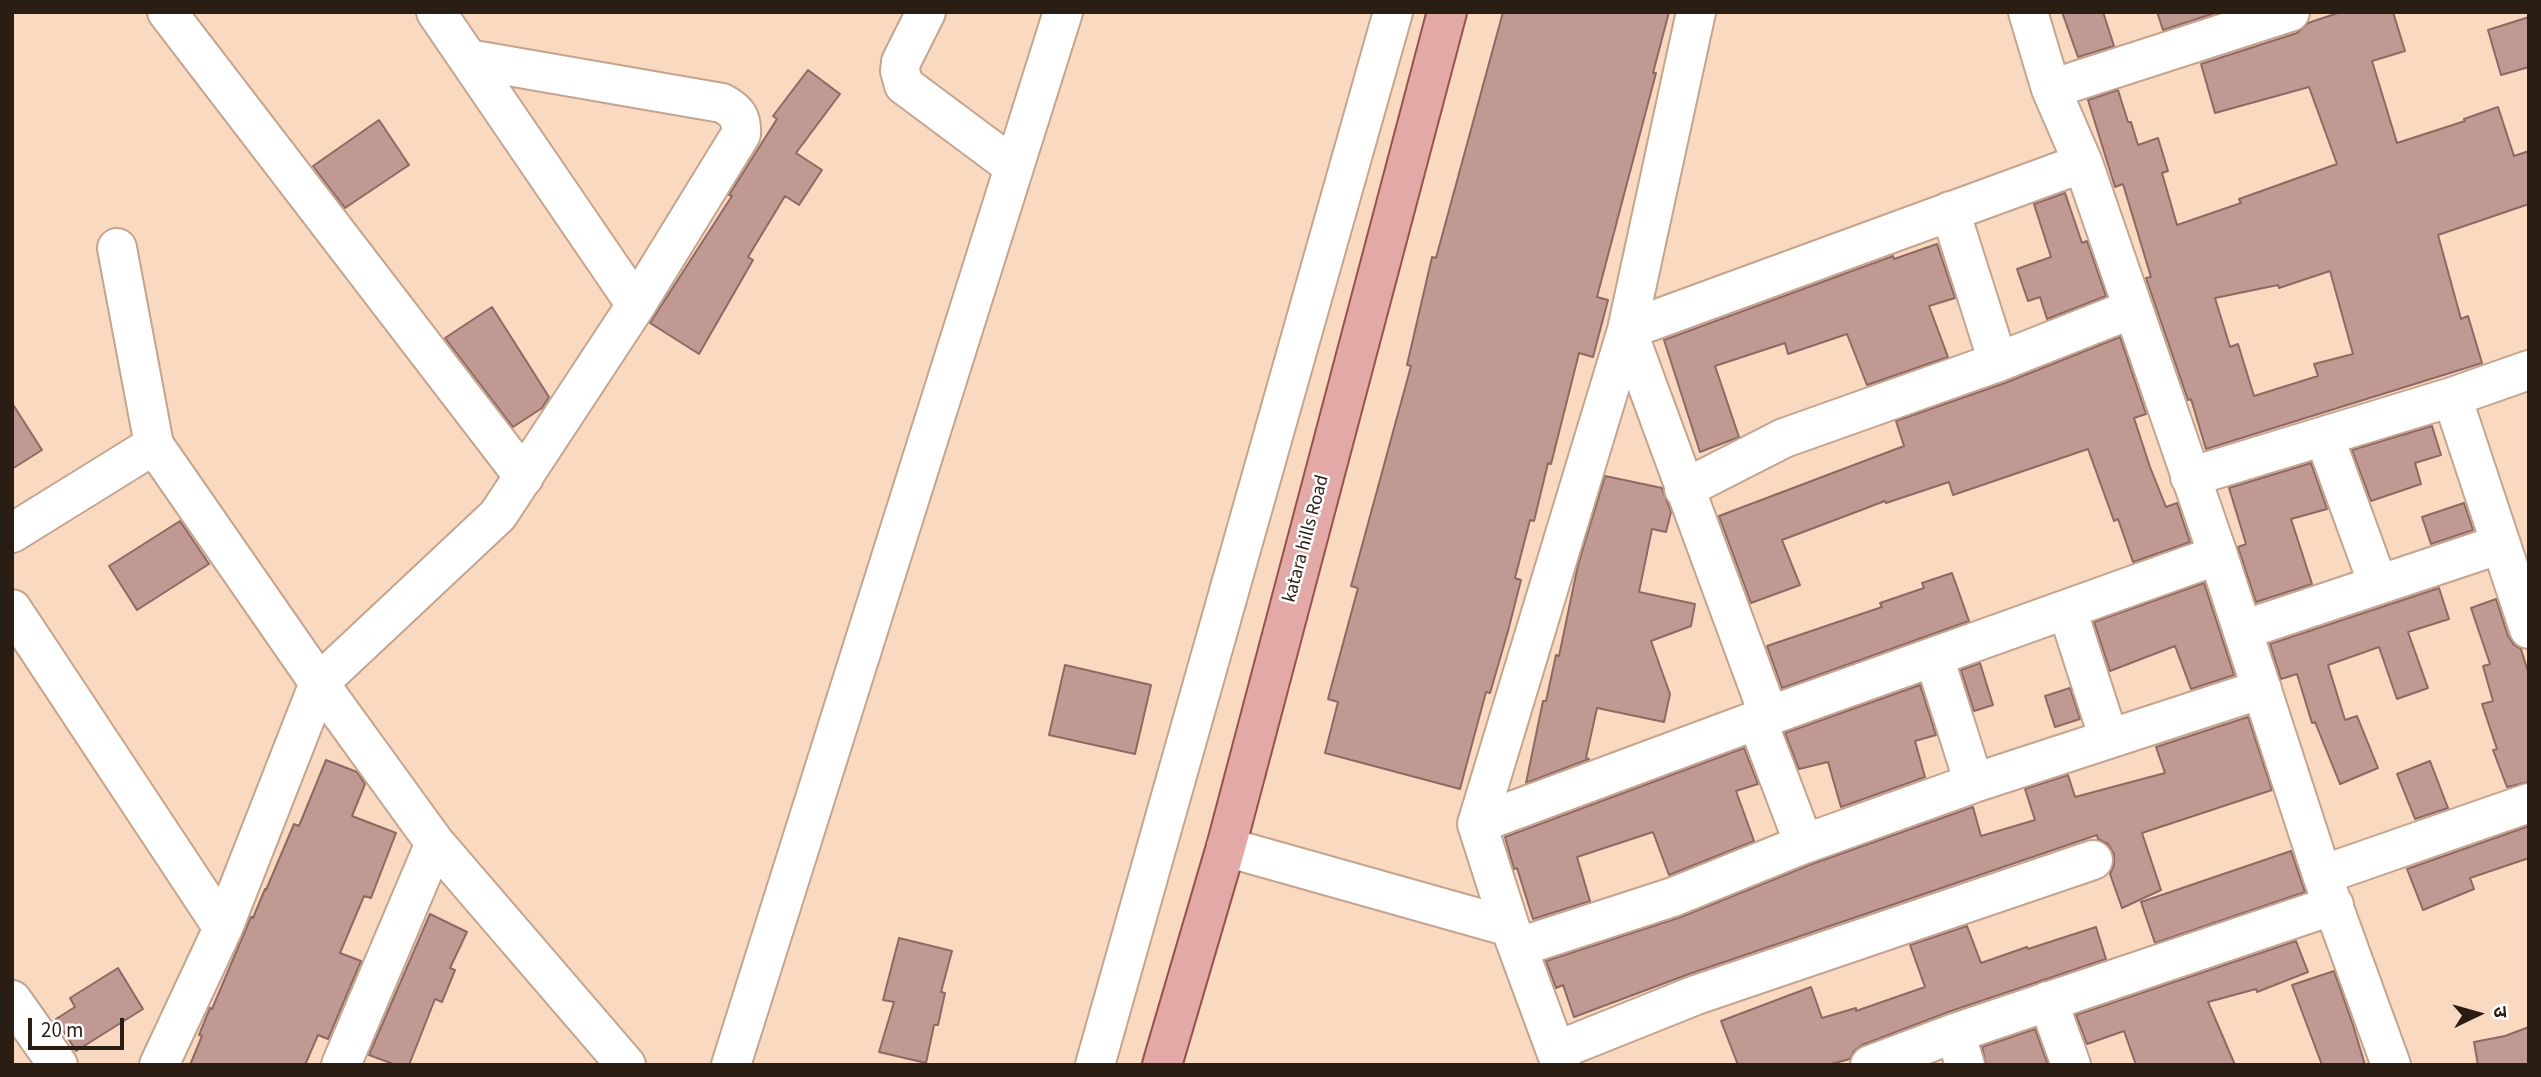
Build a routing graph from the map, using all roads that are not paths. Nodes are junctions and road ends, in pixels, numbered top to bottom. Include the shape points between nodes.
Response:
1 (167, 12) edge
2 (436, 12) edge
3 (926, 12) edge
4 (1063, 12) edge
5 (1393, 12) edge
6 (1447, 12) edge
7 (1696, 12) edge
8 (2028, 12) edge
9 (2290, 12) edge
10 (468, 60) junction
11 (2051, 89) junction
12 (2083, 163) junction
13 (1014, 167) junction
14 (1950, 211) junction
15 (117, 248) dead end
16 (636, 305) junction
17 (2132, 309) junction
18 (1627, 330) junction
19 (1998, 362) junction
20 (2529, 370) edge
21 (2452, 397) junction
22 (2324, 436) junction
23 (154, 445) junction
24 (524, 477) junction
25 (2190, 477) junction
26 (1684, 489) junction
27 (12, 533) edge
28 (2501, 544) junction
29 (2218, 555) junction
30 (2378, 584) junction
31 (12, 609) edge
32 (2067, 609) junction
33 (2529, 629) edge
34 (2243, 630) junction
35 (1934, 657) junction
36 (319, 682) junction
37 (2262, 689) junction
38 (1763, 718) junction
39 (2109, 739) junction
40 (1974, 783) junction
41 (2529, 803) edge
42 (1477, 824) junction
43 (435, 843) junction
44 (1804, 844) junction
45 (1226, 847) junction
46 (2093, 860) dead end
47 (2328, 890) junction
48 (223, 928) junction
49 (1515, 937) junction
50 (12, 1000) edge
51 (2048, 1001) junction
52 (1960, 1049) edge
53 (1559, 1058) edge
54 (58, 1065) edge
55 (159, 1065) edge
56 (341, 1065) edge
57 (626, 1065) edge
58 (731, 1065) edge
59 (1095, 1065) edge
60 (1162, 1065) edge
61 (1870, 1065) edge
62 (2071, 1065) edge
63 (2391, 1065) edge

1 - 24 street
2 - 10 street
3 - 13 street via 901,62 904,85
4 - 13 street
5 - 59 street
6 - 45 main road, katara hills Road
7 - 18 street
8 - 11 street
9 - 11 street
10 - 16 street
10 - 16 street via 722,103 738,114 741,134
11 - 12 street
12 - 14 street
12 - 17 street
13 - 58 street
14 - 18 street
14 - 19 street
15 - 23 street
16 - 24 street
17 - 19 street
17 - 25 street
18 - 26 street
18 - 42 street
19 - 26 street via 1784,438
20 - 21 street
21 - 22 street
21 - 28 street
22 - 25 street
22 - 30 street
23 - 27 street
23 - 36 street
24 - 36 street via 498,514
25 - 29 street
26 - 38 street
28 - 30 street
28 - 33 street
29 - 32 street
29 - 34 street
30 - 34 street
31 - 48 street
32 - 35 street
32 - 39 street
34 - 37 street
35 - 38 street
35 - 40 street
36 - 43 street
36 - 48 street
37 - 39 street
37 - 47 street
38 - 42 street
38 - 44 street
39 - 40 street
40 - 44 street
41 - 47 street
42 - 49 street
43 - 56 street
43 - 57 street
44 - 49 street via 1673,897
45 - 49 street
45 - 60 main road, katara hills Road
46 - 53 street via 1696,995
47 - 51 street
47 - 63 street
48 - 55 street
49 - 53 street
50 - 54 street
51 - 52 street
51 - 62 street
52 - 61 street

